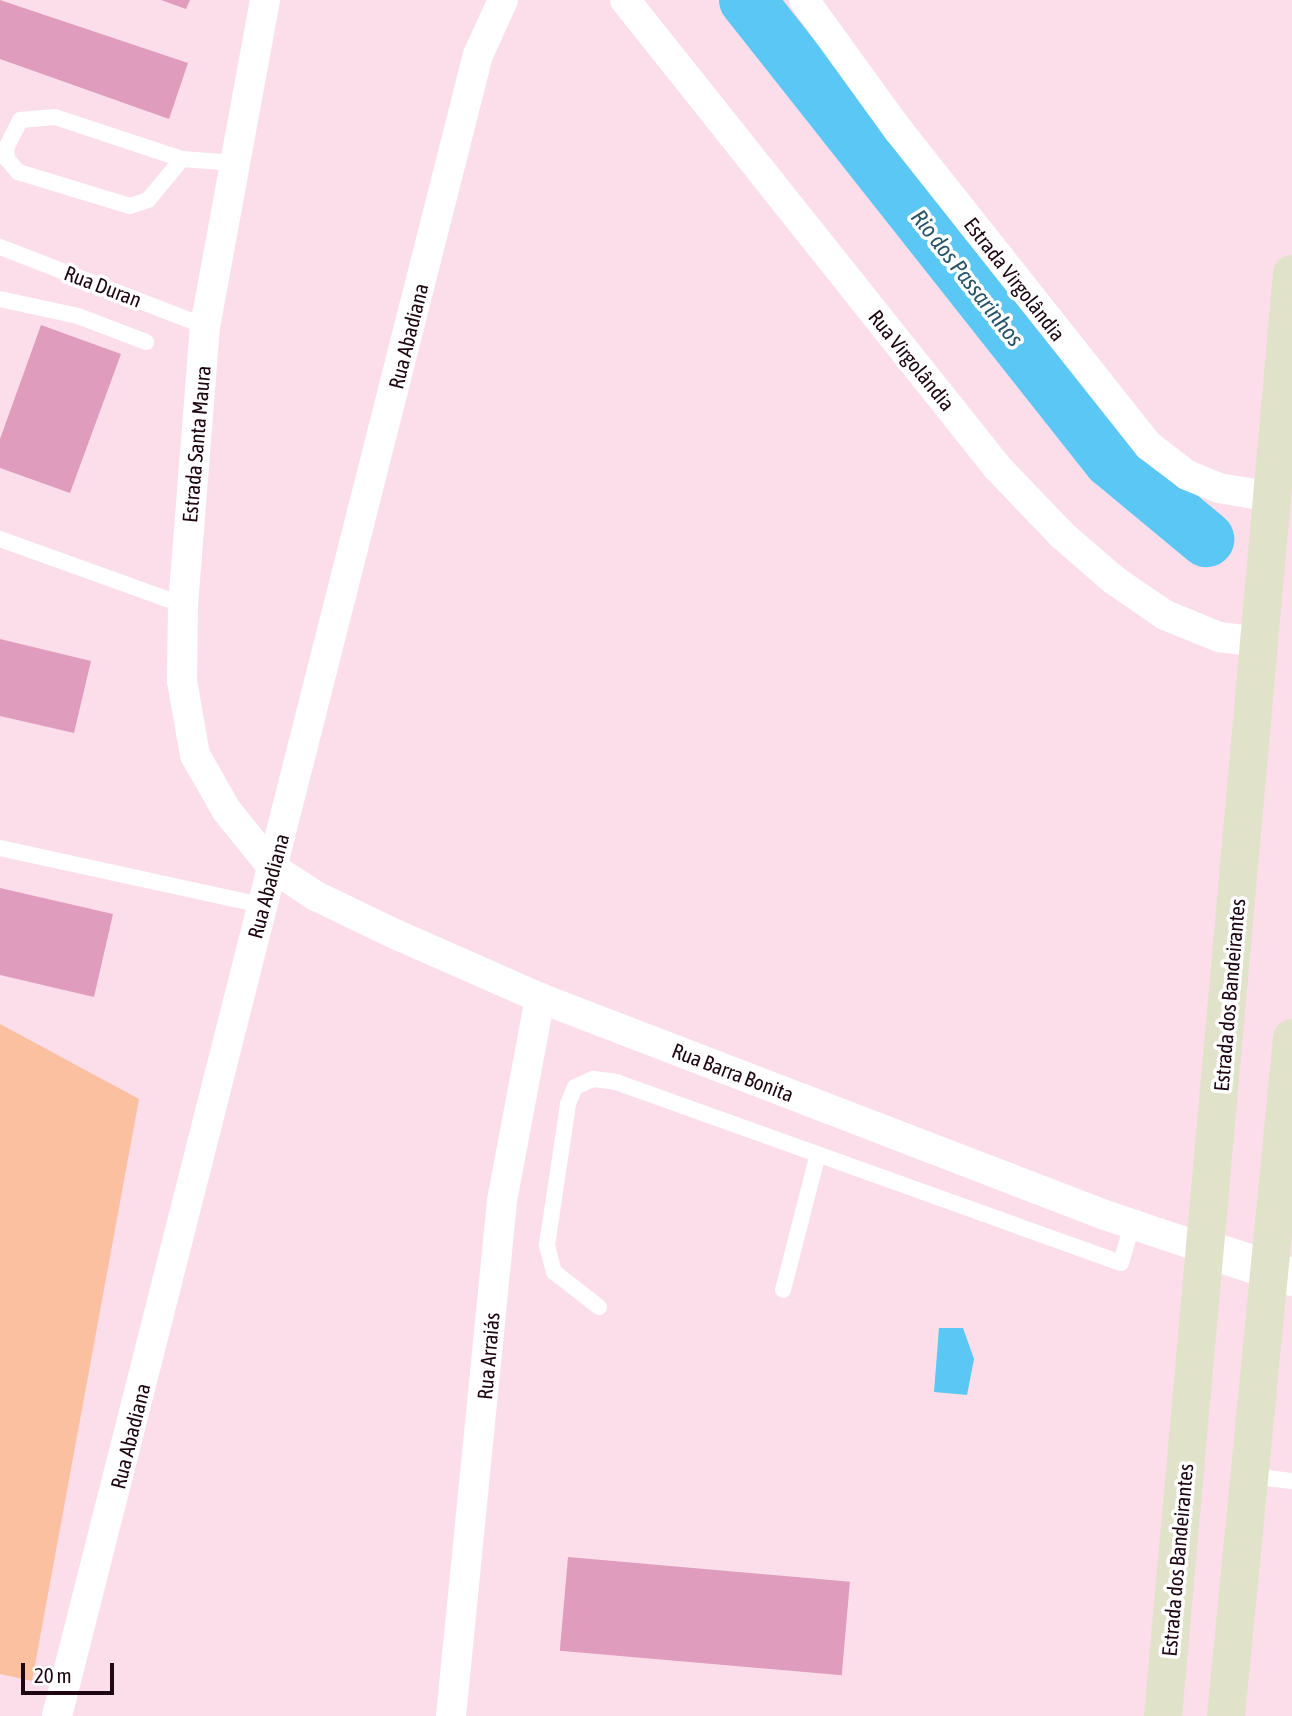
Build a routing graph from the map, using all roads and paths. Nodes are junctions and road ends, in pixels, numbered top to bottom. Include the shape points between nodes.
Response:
1 (265, 0) edge
2 (503, 0) edge
3 (625, 0) edge
4 (804, 0) edge
5 (182, 159) junction
6 (235, 163) junction
7 (0, 247) edge
8 (1292, 274) edge
9 (0, 299) edge
10 (205, 326) junction
11 (146, 342) dead end
12 (1272, 497) junction
13 (0, 539) edge
14 (183, 605) junction
15 (1259, 642) junction
16 (0, 848) edge
17 (273, 868) junction
18 (262, 905) junction
19 (540, 998) junction
20 (1292, 1038) edge
21 (818, 1154) junction
22 (1132, 1225) junction
23 (1206, 1249) junction
24 (1282, 1273) edge
25 (783, 1290) dead end
26 (599, 1307) dead end
27 (1250, 1476) junction
28 (1292, 1482) edge
29 (57, 1716) edge
30 (451, 1716) edge
31 (1163, 1716) edge
32 (1226, 1716) edge

1 - 6 street, Estrada Santa Maura
2 - 17 street, Rua Abadiana via 478,55
3 - 15 street, Rua Virgolândia via 997,467 1062,535 1114,580 1165,615 1219,637
4 - 12 street, Estrada Virgolândia via 899,131 1149,446 1187,475 1219,488
5 - 5 lane via 55,117 20,120 6,148 7,159 18,172 130,206 148,200
5 - 6 lane
6 - 10 street, Estrada Santa Maura
7 - 10 lane, Rua Duran
8 - 12 main road, Estrada dos Bandeirantes
9 - 11 lane via 78,316
10 - 14 street, Estrada Santa Maura
12 - 15 main road, Estrada dos Bandeirantes
13 - 14 lane
14 - 17 street, Estrada Santa Maura via 182,681 195,755 227,811
15 - 23 main road, Estrada dos Bandeirantes
16 - 18 lane
17 - 18 street, Rua Abadiana
17 - 19 street, Rua Barra Bonita via 316,896
18 - 29 street, Rua Abadiana
19 - 22 street, Rua Barra Bonita
19 - 30 street, Rua Arraiás via 502,1201
20 - 24 main road
21 - 22 lane via 1121,1263
21 - 25 lane
21 - 26 lane via 616,1082 593,1079 575,1087 568,1104 547,1245 554,1272
22 - 23 street, Rua Barra Bonita
23 - 24 street
23 - 31 main road, Estrada dos Bandeirantes
24 - 27 main road
27 - 28 lane
27 - 32 main road

